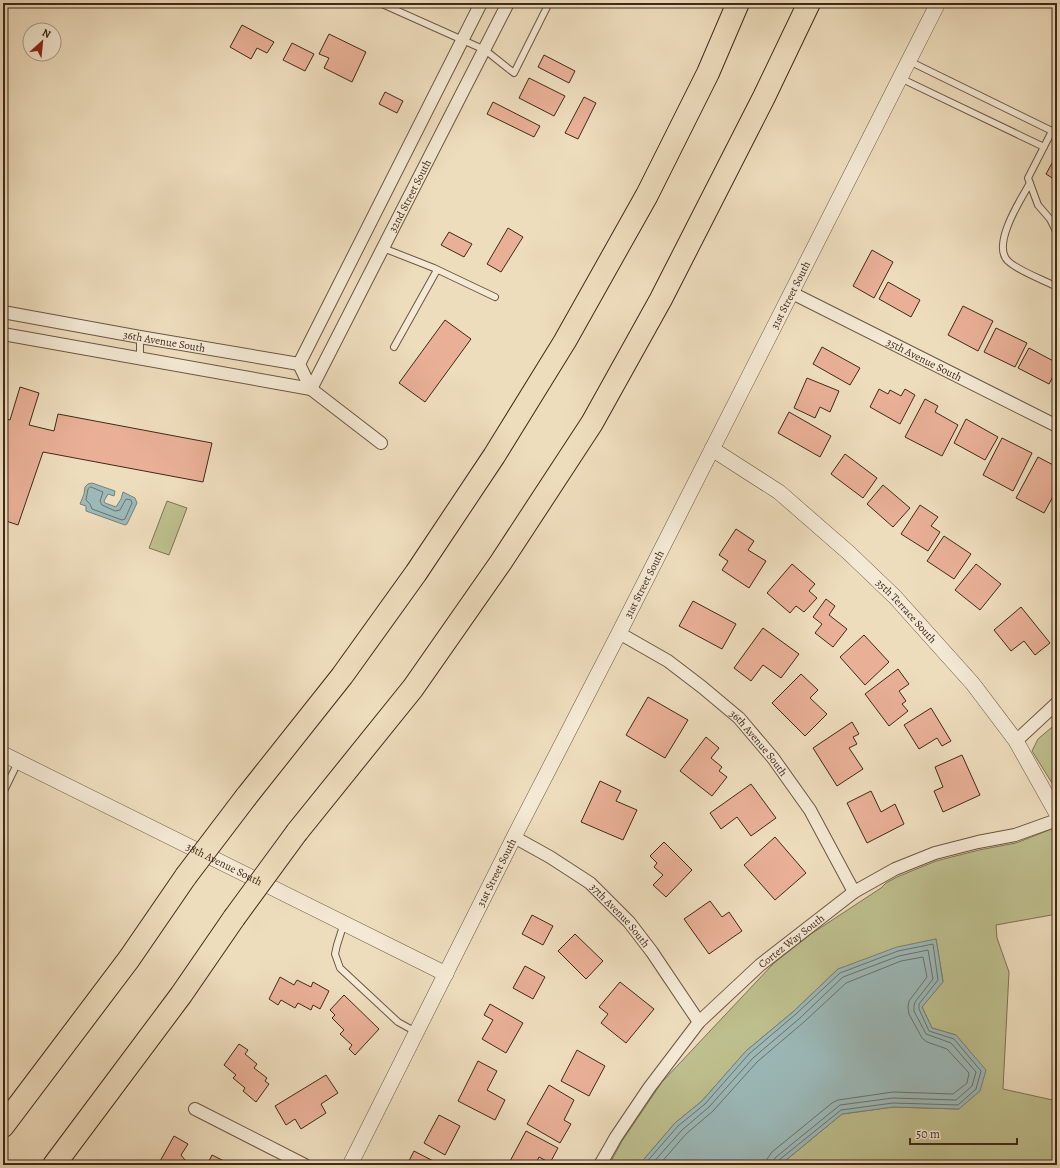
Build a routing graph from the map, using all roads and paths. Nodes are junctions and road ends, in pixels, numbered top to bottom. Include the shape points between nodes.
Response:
1 (380, 3) edge
2 (481, 3) edge
3 (508, 3) edge
4 (549, 3) edge
5 (738, 3) edge
6 (809, 3) edge
7 (938, 3) edge
8 (462, 40) junction
9 (485, 50) junction
10 (908, 61) junction
11 (900, 78) junction
12 (1057, 126) edge
13 (1052, 131) junction
14 (1044, 147) junction
15 (1030, 183) junction
16 (1057, 234) edge
17 (383, 248) junction
18 (437, 270) junction
19 (1057, 287) edge
20 (792, 293) junction
21 (495, 297) dead end
22 (3, 312) edge
23 (3, 334) edge
24 (140, 337) junction
25 (394, 347) dead end
26 (140, 359) junction
27 (299, 364) junction
28 (311, 389) junction
29 (1057, 426) edge
30 (381, 443) dead end
31 (712, 449) junction
32 (619, 633) junction
33 (1057, 703) edge
34 (1016, 741) junction
35 (3, 754) edge
36 (18, 762) junction
37 (3, 793) edge
38 (1057, 814) edge
39 (1057, 820) edge
40 (514, 837) junction
41 (854, 892) junction
42 (344, 924) junction
43 (446, 974) junction
44 (699, 1022) junction
45 (417, 1032) junction
46 (195, 1109) dead end
47 (3, 1126) edge
48 (54, 1165) edge
49 (305, 1165) edge
50 (350, 1165) edge
51 (600, 1165) edge

1 - 8 lane
2 - 8 street, 32nd Street South
3 - 9 street, 32nd Street South
4 - 9 lane via 514,73
5 - 47 highway, bridge via 708,73 648,195 565,341 494,456 356,657 186,876 129,959
6 - 48 highway, bridge via 661,299 592,423 501,562 412,688 297,832 181,995
7 - 10 street, 31st Street South
8 - 9 lane
8 - 27 street, 32nd Street South
9 - 17 street, 32nd Street South
10 - 11 street, 31st Street South
10 - 13 lane
11 - 14 lane
11 - 20 street, 31st Street South
12 - 13 lane
13 - 14 lane
14 - 15 lane via 1028,178
15 - 16 lane via 1038,205 1050,219
15 - 19 lane via 1009,220 1004,255 1016,267
17 - 18 lane
17 - 28 street, 32nd Street South
18 - 21 lane
18 - 25 lane
20 - 29 street, 35th Avenue South
20 - 31 street, 31st Street South
22 - 24 street, 36th Avenue South
23 - 26 street, 36th Avenue South
24 - 26 lane
24 - 27 street, 36th Avenue South
26 - 28 street, 36th Avenue South
27 - 28 street, 36th Avenue South
28 - 30 street, 36th Avenue South
31 - 32 street, 31st Street South
31 - 34 street, 35th Terrace South via 779,492 895,597 973,684
32 - 40 street, 31st Street South
32 - 41 street, 36th Avenue South via 668,661 739,718 773,758 810,810
33 - 34 street
34 - 38 street, 35th Terrace South
35 - 36 street, 38th Avenue South
36 - 37 lane
36 - 42 street, 38th Avenue South
39 - 41 street, Cortez Way South via 1015,835 934,853 895,869
40 - 43 street, 31st Street South
40 - 44 street, 37th Avenue South via 590,883 629,922
41 - 44 street, Cortez Way South via 760,965
42 - 43 street, 38th Avenue South
42 - 45 lane via 335,954 340,968 398,1022
43 - 45 street, 31st Street South
44 - 51 street, Cortez Way South via 649,1088
45 - 50 street, 31st Street South
46 - 49 street

